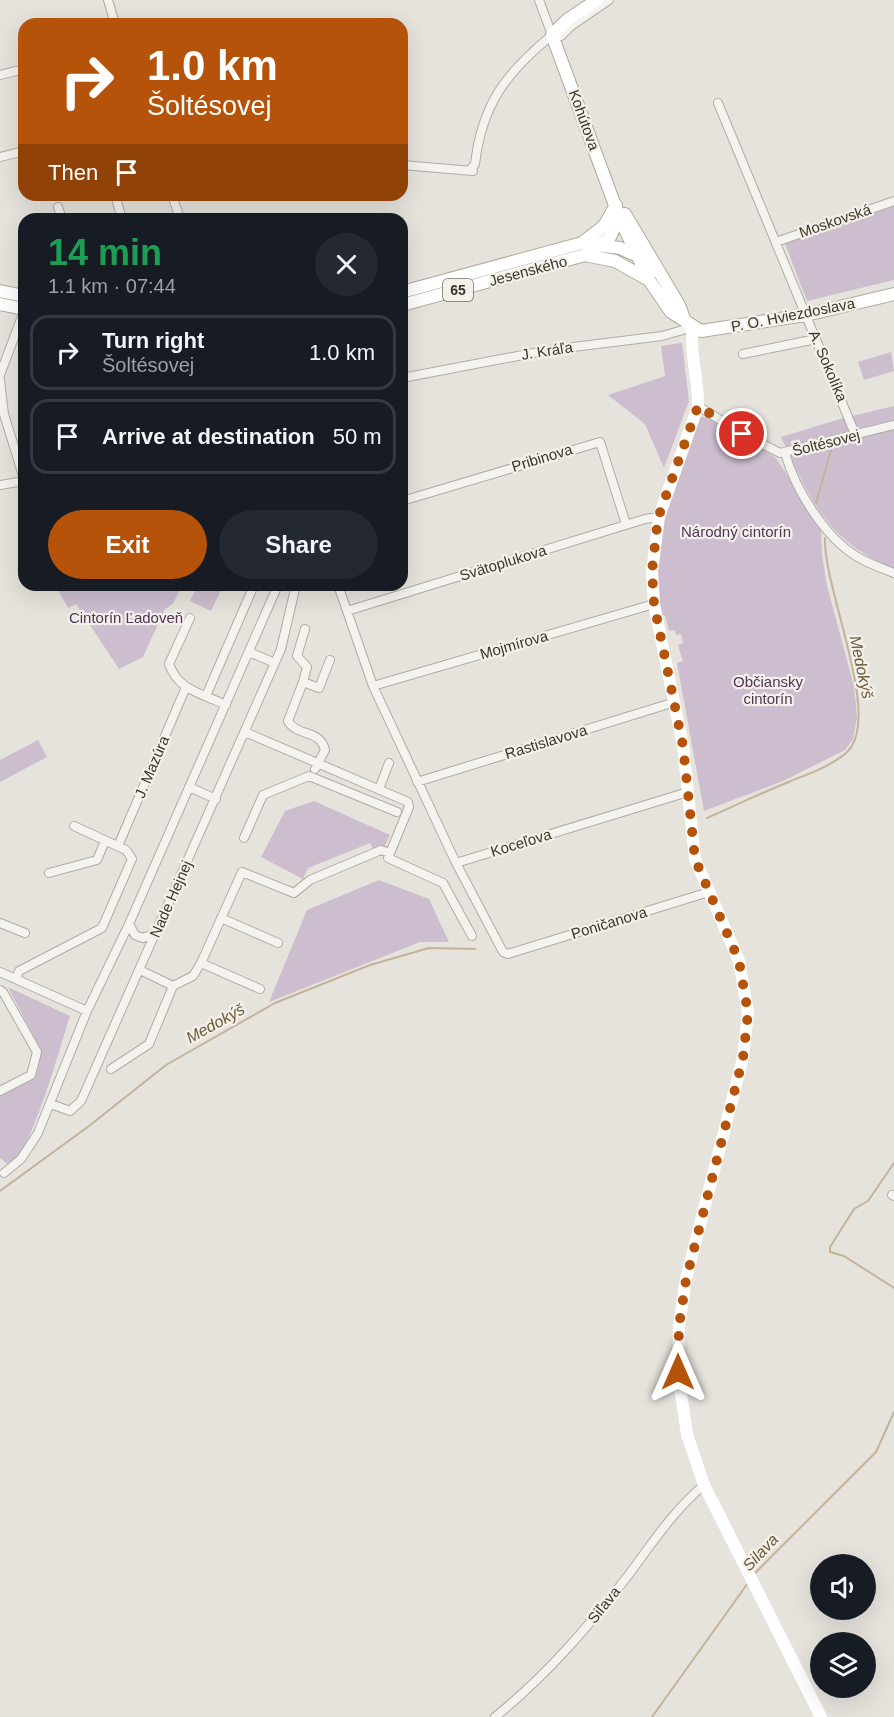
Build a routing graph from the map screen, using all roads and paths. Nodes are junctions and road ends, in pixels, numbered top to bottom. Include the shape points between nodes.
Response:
1 (108, 0) edge
2 (539, 0) edge
3 (597, 0) edge
4 (609, 0) edge
5 (113, 18) edge
6 (552, 35) junction
7 (18, 70) edge
8 (0, 75) edge
9 (718, 103) dead end
10 (18, 152) edge
11 (0, 157) edge
12 (408, 166) edge
13 (894, 201) edge
14 (58, 207) dead end
15 (619, 211) junction
16 (60, 213) edge
17 (776, 242) junction
18 (602, 244) junction
19 (583, 249) junction
20 (638, 256) junction
21 (653, 276) junction
22 (0, 291) edge
23 (408, 291) edge
24 (894, 294) edge
25 (18, 295) edge
26 (408, 303) edge
27 (0, 304) edge
28 (18, 308) edge
29 (806, 315) junction
30 (689, 324) junction
31 (18, 326) edge
32 (816, 339) junction
33 (743, 354) dead end
34 (0, 375) edge
35 (408, 377) edge
36 (0, 380) edge
37 (698, 406) junction
38 (894, 425) edge
39 (855, 434) junction
40 (785, 453) junction
41 (18, 460) edge
42 (18, 481) edge
43 (0, 485) edge
44 (408, 499) edge
45 (658, 518) junction
46 (626, 524) junction
47 (894, 573) edge
48 (251, 591) edge
49 (275, 591) edge
50 (295, 591) edge
51 (340, 591) edge
52 (654, 604) junction
53 (347, 611) junction
54 (190, 618) dead end
55 (305, 629) dead end
56 (249, 651) junction
57 (330, 660) dead end
58 (275, 663) junction
59 (303, 682) junction
60 (373, 686) junction
61 (186, 687) junction
62 (206, 696) junction
63 (675, 702) junction
64 (226, 705) junction
65 (245, 732) junction
66 (389, 763) dead end
67 (319, 765) junction
68 (309, 776) junction
69 (417, 782) junction
70 (189, 787) junction
71 (379, 789) junction
72 (688, 792) junction
73 (216, 798) junction
74 (397, 812) dead end
75 (74, 826) dead end
76 (244, 838) dead end
77 (105, 841) junction
78 (118, 846) junction
79 (389, 856) junction
80 (456, 863) junction
81 (49, 873) dead end
82 (709, 891) junction
83 (221, 918) junction
84 (0, 923) edge
85 (129, 924) junction
86 (25, 933) dead end
87 (156, 933) junction
88 (472, 936) dead end
89 (121, 942) junction
90 (278, 943) dead end
91 (146, 955) junction
92 (201, 963) junction
93 (140, 970) junction
94 (0, 972) edge
95 (16, 979) junction
96 (173, 986) junction
97 (260, 989) dead end
98 (0, 990) edge
99 (87, 1011) junction
100 (111, 1069) dead end
101 (0, 1091) edge
102 (51, 1104) junction
103 (1, 1171) edge
104 (704, 1485) junction
105 (495, 1717) edge
106 (821, 1717) edge

1 - 5 street
2 - 6 street
3 - 6 street
4 - 6 street via 561,36
6 - 12 street via 517,69 492,101 483,117 473,171
6 - 15 street, Kohútova / 65
7 - 8 street
9 - 17 street, A. Sokolíka
10 - 11 street
13 - 17 street, Moskovská
14 - 16 street
15 - 18 street via 615,231
15 - 19 street, Jesenského / 65
15 - 20 street, Kohútova / 65
15 - 21 street, Kohútova / 65
17 - 29 street, A. Sokolíka
18 - 19 street, Jesenského / 65
18 - 20 street, Jesenského / 65
19 - 21 street, Jesenského / 65
19 - 23 street, Jesenského / 65
19 - 26 street, Jesenského / 65
20 - 21 street, Jesenského / 65
21 - 30 street, Kohútova / 65 via 679,305
22 - 25 street
24 - 29 street, P. O. Hviezdoslava
27 - 28 street
29 - 30 street, P. O. Hviezdoslava via 701,331
29 - 32 street, A. Sokolíka
30 - 35 street, J. Kráľa via 662,336 549,350
30 - 37 street
31 - 34 street
32 - 33 street
32 - 39 street, A. Sokolíka
36 - 41 street via 4,414
37 - 40 street, Šoltésovej via 768,449
37 - 45 street
38 - 39 street, Šoltésovej
39 - 40 street, Šoltésovej
40 - 47 street via 807,498 835,537 856,556
42 - 43 street
44 - 46 street, Pribinova via 600,442
45 - 46 street, Svätoplukova
45 - 52 street via 652,571
46 - 53 street, Svätoplukova
48 - 62 street
49 - 56 street, Nade Hejnej
50 - 58 street, Nade Hejnej via 286,635
51 - 53 street
52 - 60 street, Mojmírova
52 - 63 street
53 - 60 street
54 - 61 street via 169,664 179,684
55 - 59 street via 297,656 307,667
56 - 58 street
56 - 64 street, Nade Hejnej
57 - 59 street via 320,688
58 - 65 street, Nade Hejnej
59 - 67 street via 288,721 291,726 320,738 325,750
60 - 69 street
61 - 62 street
61 - 78 street, J. Mazúra
62 - 64 street
63 - 69 street, Rastislavova
63 - 72 street
64 - 70 street, Nade Hejnej
65 - 67 street
65 - 73 street, Nade Hejnej
66 - 71 street
67 - 68 street
67 - 71 street
68 - 74 street
68 - 76 street via 263,795
69 - 80 street
70 - 73 street
70 - 85 street, Nade Hejnej
71 - 79 street via 408,802 410,807
72 - 80 street, Koceľova
72 - 82 street via 692,843
73 - 87 street, Nade Hejnej
75 - 77 street
77 - 78 street
77 - 81 street via 97,860
78 - 95 street via 132,859 102,928 19,971
79 - 83 street via 381,850 310,880 294,893 242,872
79 - 88 street via 443,883
80 - 82 street, Poničanova via 503,952 508,954
82 - 104 street via 739,961 748,1013 743,1058 681,1310 678,1372 683,1419
83 - 90 street
83 - 92 street
84 - 86 street
85 - 87 street via 135,935 143,938
85 - 89 street, Nade Hejnej
87 - 91 street, Nade Hejnej
89 - 91 street via 142,942
89 - 99 street, Nade Hejnej
91 - 93 street, Nade Hejnej
92 - 96 street via 193,976
92 - 97 street
93 - 96 street
93 - 102 street, Nade Hejnej via 79,1106 70,1111
94 - 95 street
95 - 99 street
96 - 100 street via 149,1044
98 - 101 street via 37,1052 31,1075
99 - 102 street, Nade Hejnej
102 - 103 street, Nade Hejnej via 27,1152 15,1166
104 - 105 street, Siľava via 666,1523 563,1654
104 - 106 street

